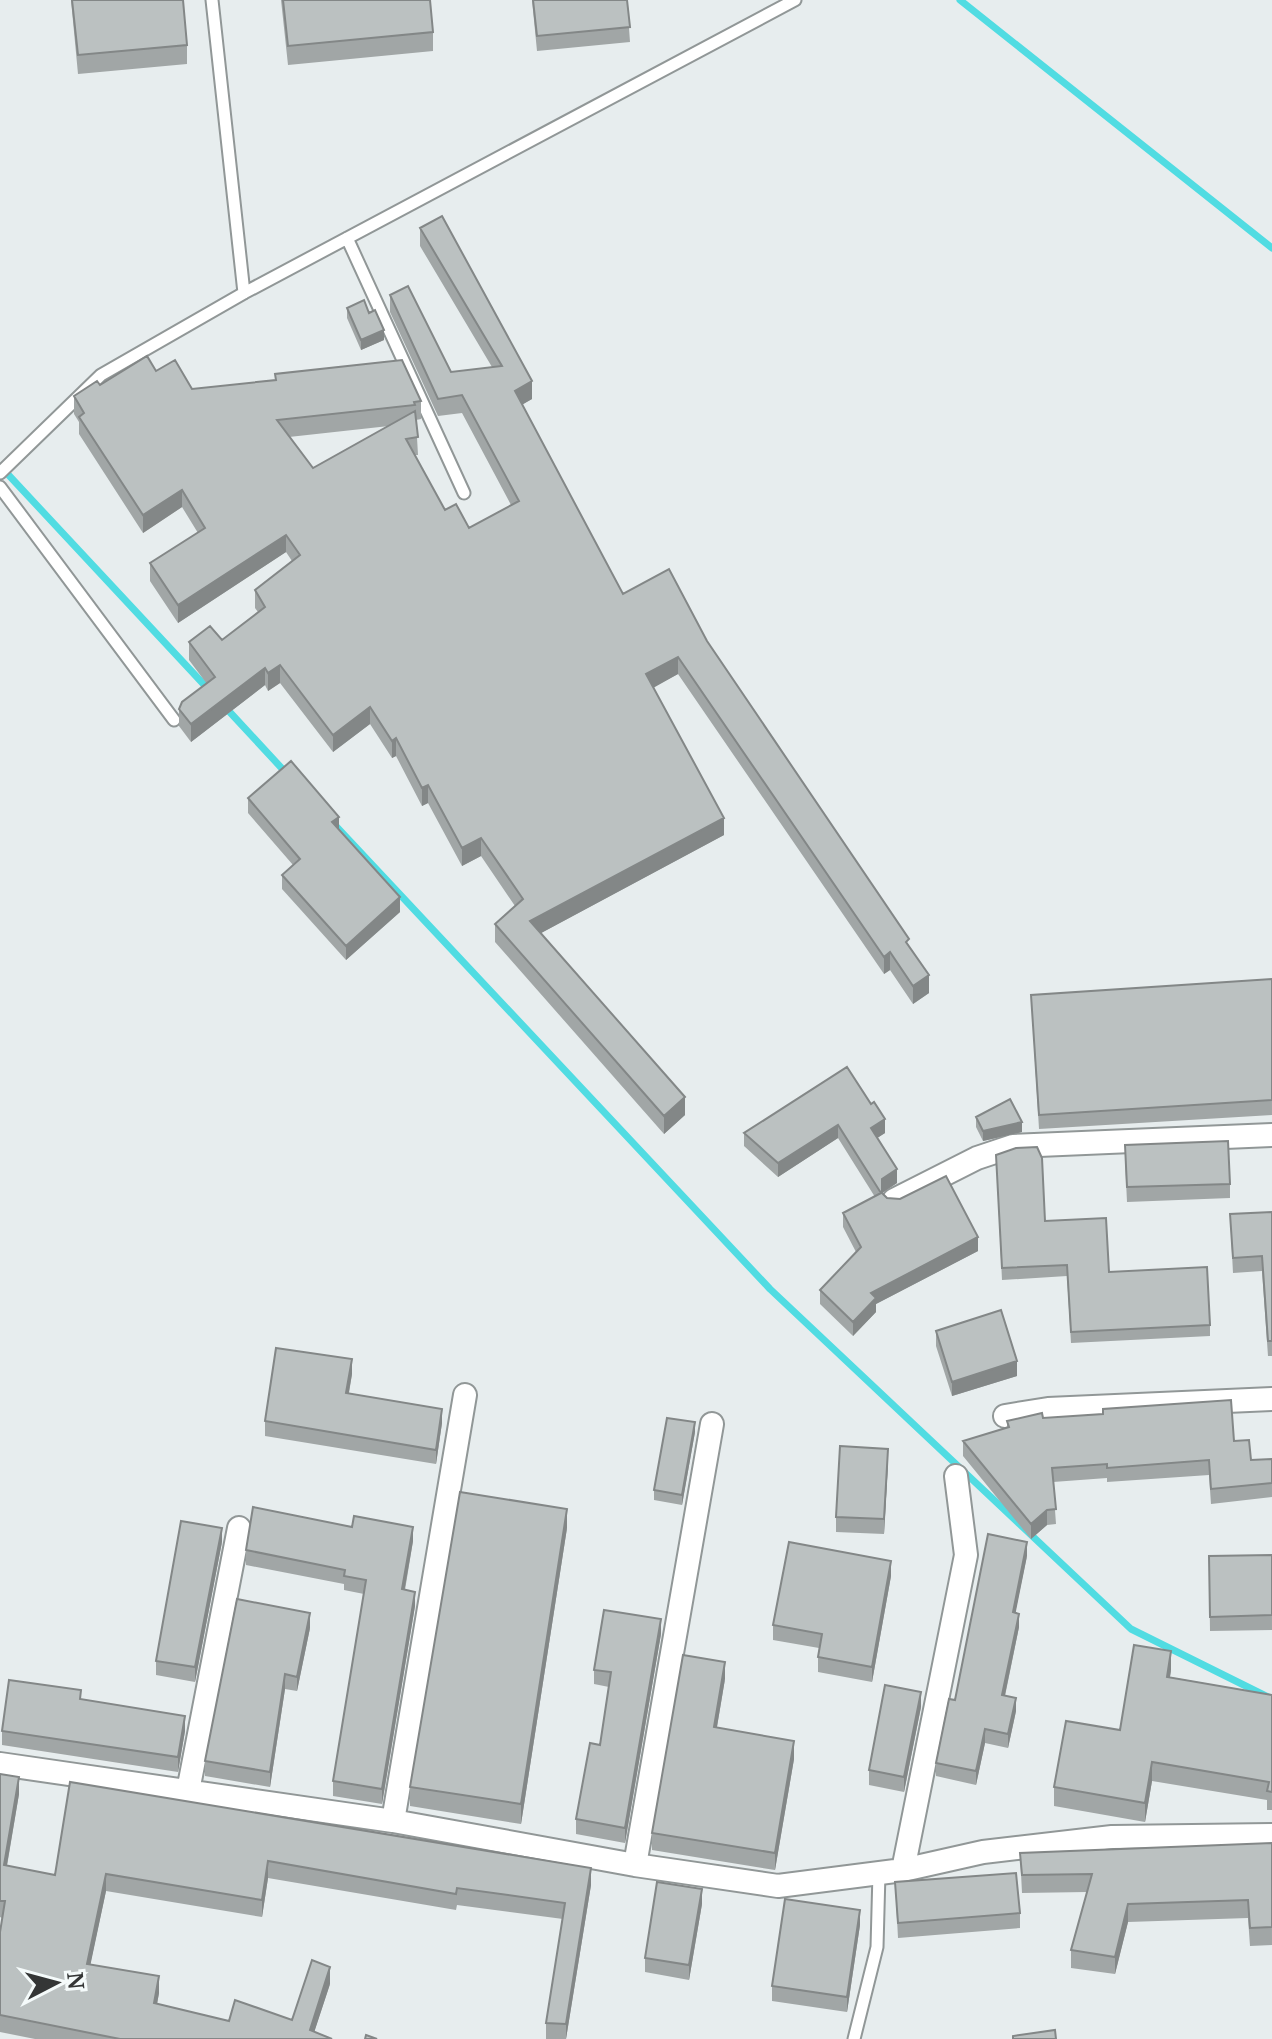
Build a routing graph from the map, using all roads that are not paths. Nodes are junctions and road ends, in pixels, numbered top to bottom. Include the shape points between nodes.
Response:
1 (212, 0) edge
2 (795, 0) edge
3 (347, 238) junction
4 (244, 293) junction
5 (0, 473) edge
6 (0, 487) edge
7 (464, 493) dead end
8 (174, 720) dead end
9 (1272, 1135) edge
10 (894, 1200) edge
11 (465, 1395) dead end
12 (1272, 1399) edge
13 (1005, 1416) dead end
14 (712, 1424) dead end
15 (956, 1476) dead end
16 (239, 1528) dead end
17 (0, 1764) edge
18 (188, 1791) junction
19 (393, 1821) junction
20 (1272, 1835) edge
21 (635, 1865) junction
22 (903, 1870) junction
23 (879, 1873) junction
24 (854, 2039) edge

1 - 4 lane
2 - 3 lane
3 - 4 lane
3 - 7 lane
4 - 5 lane via 101,375
6 - 8 lane
9 - 10 street via 1013,1146
11 - 19 street
12 - 13 street via 1048,1409
14 - 21 street
15 - 22 street via 966,1555
16 - 18 street
17 - 18 street
18 - 19 street
19 - 21 street
20 - 22 street via 1112,1837 983,1852
21 - 23 street via 778,1886
22 - 23 street
23 - 24 lane via 877,1947

